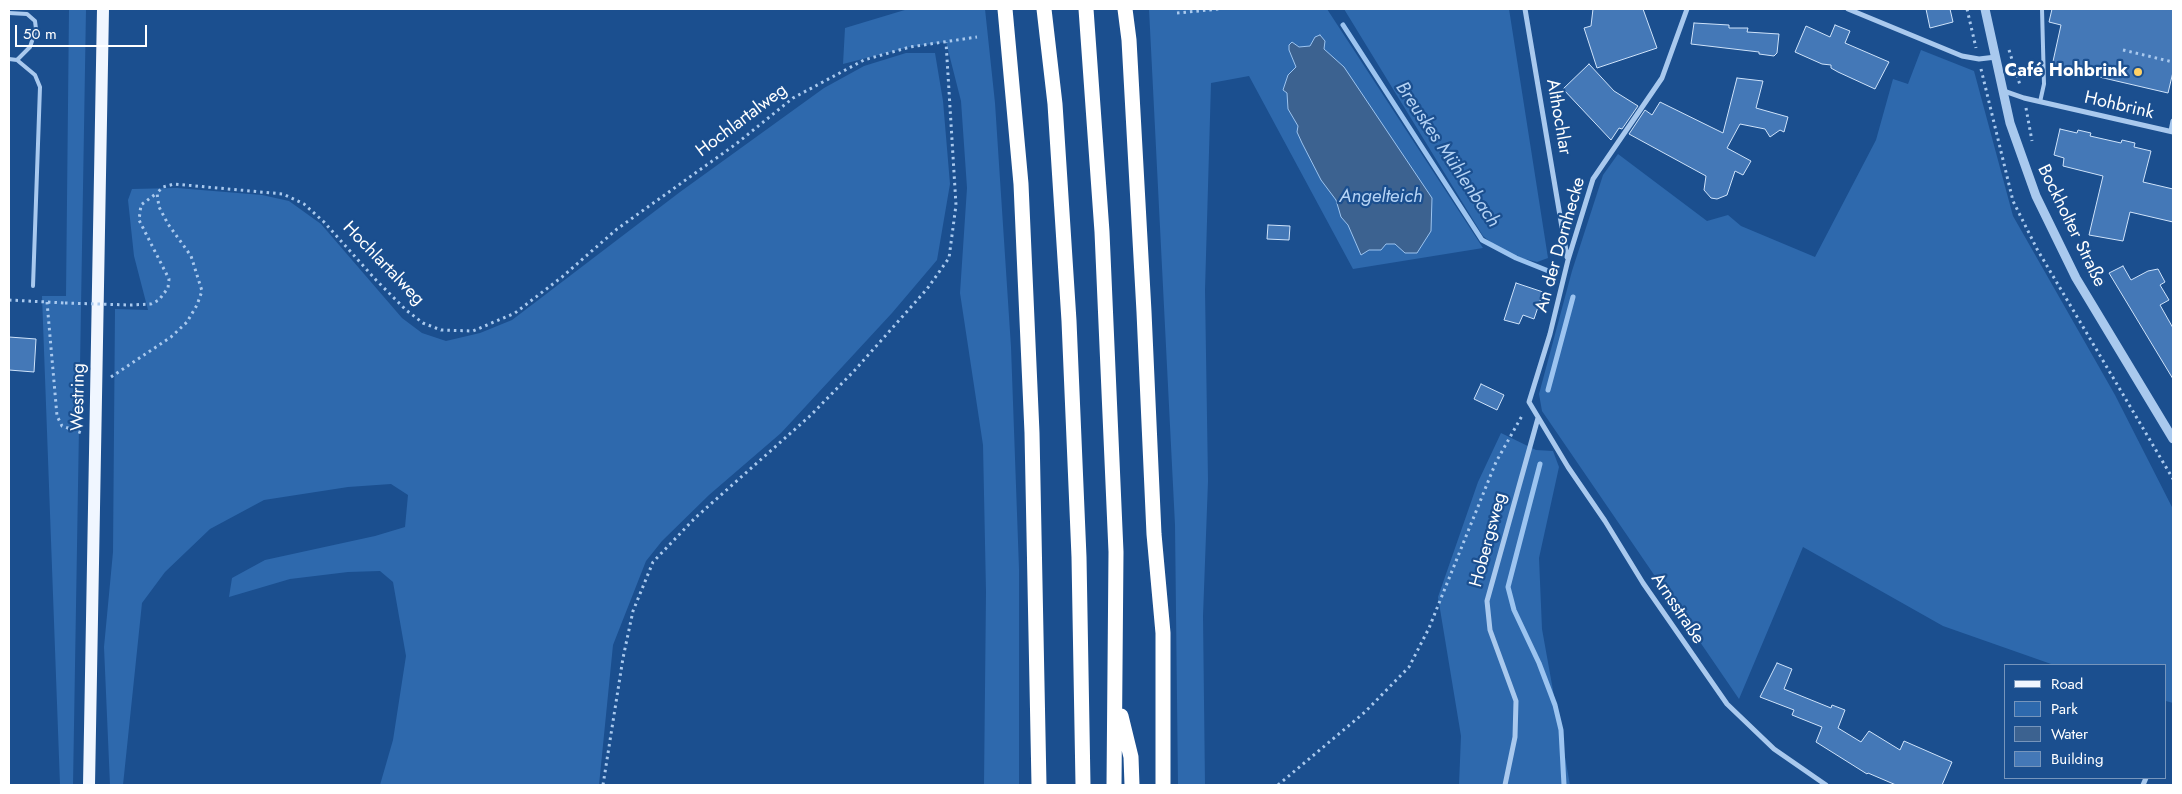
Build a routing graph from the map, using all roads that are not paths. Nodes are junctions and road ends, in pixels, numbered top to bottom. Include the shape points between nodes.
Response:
1 (103, 9) edge
2 (1005, 9) edge
3 (1044, 9) edge
4 (1086, 9) edge
5 (1125, 9) edge
6 (1131, 9) edge
7 (1525, 9) edge
8 (1687, 9) edge
9 (1848, 9) edge
10 (1985, 9) edge
11 (2042, 9) edge
12 (9, 13) edge
13 (1129, 40) junction
14 (1996, 58) junction
15 (9, 60) edge
16 (17, 60) junction
17 (2004, 91) junction
18 (2040, 102) junction
19 (2173, 121) edge
20 (2172, 131) edge
21 (1568, 260) junction
22 (33, 286) dead end
23 (1538, 418) junction
24 (2173, 440) edge
25 (1115, 690) junction
26 (89, 785) edge
27 (1039, 785) edge
28 (1083, 785) edge
29 (1114, 785) edge
30 (1132, 785) edge
31 (1163, 785) edge
32 (1505, 785) edge
33 (1826, 785) edge

1 - 26 main road, Westring
2 - 27 highway via 1021,184 1032,433
3 - 28 highway via 1056,104 1070,330 1079,557
4 - 25 highway via 1102,232 1111,433 1116,552
5 - 13 highway
6 - 13 highway
7 - 21 street, Althochlar
8 - 21 street, An der Dornhecke via 1662,78 1593,180
9 - 14 street via 1962,56
10 - 14 street, Bockholter Straße
11 - 18 lane via 2044,84
12 - 16 lane via 27,14 35,21 30,47
13 - 31 highway via 1154,534 1163,633
14 - 17 street, Bockholter Straße
15 - 16 lane
16 - 22 lane via 35,75 40,87
17 - 18 street, Hohbrink
17 - 24 street, Bockholter Straße via 2010,123 2036,196 2076,278
18 - 20 street, Hohbrink
19 - 20 street, Hohbrink
21 - 23 street, An der Dornhecke via 1529,402
23 - 32 street, Hobergsweg via 1487,601 1490,630 1516,701 1515,737
23 - 33 street, Arnsstraße via 1643,583 1727,704 1774,749
25 - 29 highway
25 - 30 highway via 1131,757

